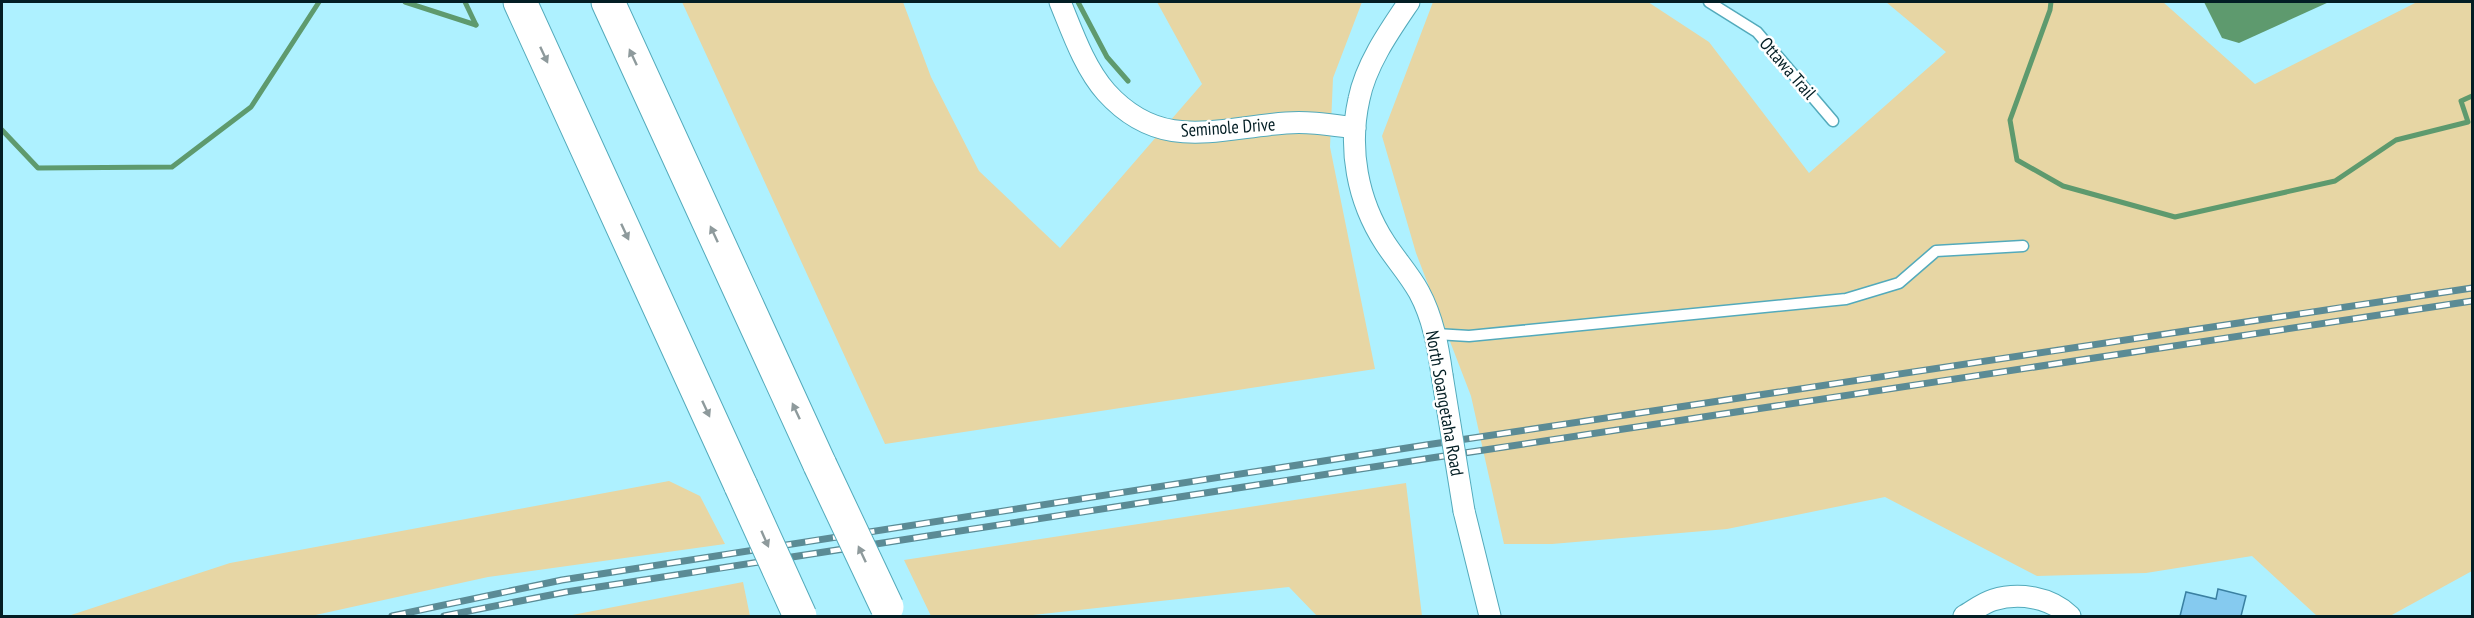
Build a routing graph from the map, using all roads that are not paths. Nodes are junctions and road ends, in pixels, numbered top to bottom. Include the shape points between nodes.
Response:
1 (520, 2) edge
2 (608, 2) edge
3 (1060, 2) edge
4 (1409, 2) edge
5 (1709, 2) edge
6 (1833, 121) dead end
7 (1355, 128) junction
8 (2023, 246) dead end
9 (1436, 334) junction
10 (889, 612) edge
11 (800, 616) edge
12 (1490, 616) edge
13 (1964, 616) edge
14 (2070, 616) edge

1 -> 11 highway, bridge
10 -> 2 highway, bridge
3 - 7 street, Seminole Drive via 1083,56 1105,91 1151,125 1196,134 1288,123
4 - 7 street, North Soangetaha Road via 1371,68 1359,97
5 - 6 lane, Ottawa Trail via 1757,32
7 - 9 street, North Soangetaha Road via 1359,188 1385,243 1419,292
8 - 9 lane via 1936,251 1899,283 1846,299 1469,336
9 - 12 street, North Soangetaha Road, bridge via 1464,511
13 - 14 street via 1992,600 2023,595 2060,607

